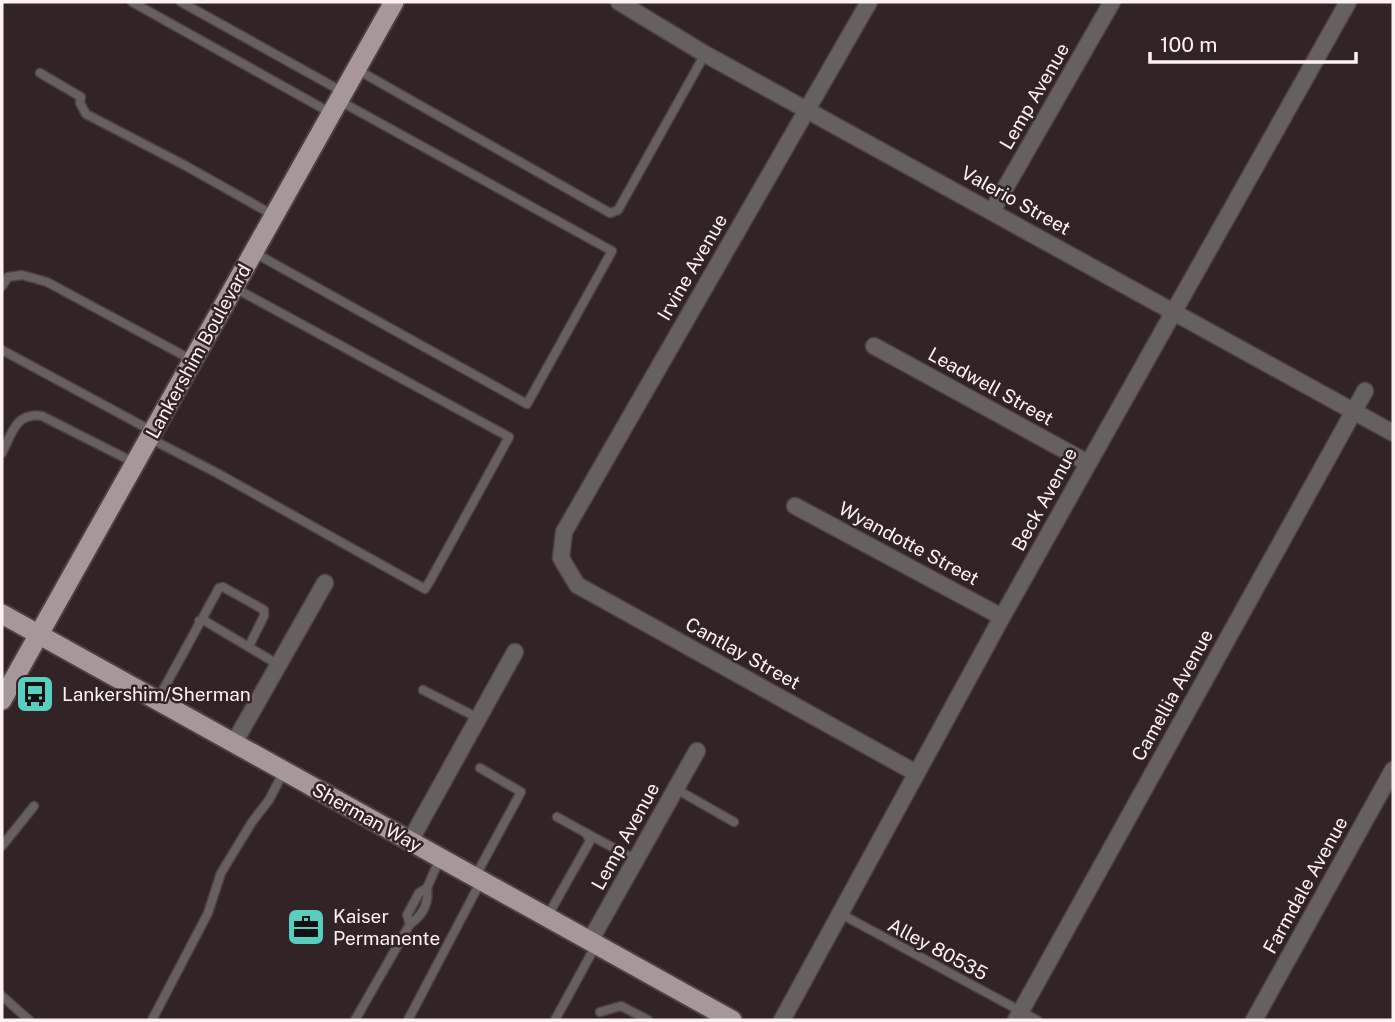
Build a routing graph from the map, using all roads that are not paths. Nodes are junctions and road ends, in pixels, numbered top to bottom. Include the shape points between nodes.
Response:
1 (132, 2) edge
2 (181, 2) edge
3 (394, 2) edge
4 (619, 2) edge
5 (869, 2) edge
6 (1111, 2) edge
7 (1348, 2) edge
8 (637, 6) edge
9 (705, 54) junction
10 (356, 69) junction
11 (40, 73) dead end
12 (337, 102) junction
13 (806, 110) junction
14 (992, 211) junction
15 (274, 215) junction
16 (253, 252) junction
17 (2, 286) edge
18 (233, 287) junction
19 (1174, 313) junction
20 (874, 346) dead end
21 (2, 350) edge
22 (192, 360) junction
23 (1365, 391) dead end
24 (1353, 411) junction
25 (1393, 433) edge
26 (150, 434) junction
27 (2, 453) edge
28 (135, 463) junction
29 (1088, 463) junction
30 (795, 506) dead end
31 (561, 558) joint
32 (326, 583) dead end
33 (2, 614) edge
34 (1002, 617) junction
35 (200, 621) junction
36 (38, 634) junction
37 (249, 646) junction
38 (515, 652) dead end
39 (279, 665) junction
40 (423, 690) dead end
41 (2, 699) edge
42 (157, 701) junction
43 (478, 718) junction
44 (234, 743) junction
45 (697, 751) dead end
46 (480, 768) dead end
47 (1393, 770) edge
48 (284, 771) junction
49 (916, 773) junction
50 (676, 789) junction
51 (34, 806) dead end
52 (556, 817) dead end
53 (734, 822) dead end
54 (586, 833) junction
55 (410, 841) junction
56 (2, 846) edge
57 (440, 858) junction
58 (636, 860) junction
59 (478, 879) junction
60 (841, 914) junction
61 (547, 918) junction
62 (593, 943) junction
63 (2, 996) edge
64 (600, 1012) dead end
65 (1018, 1016) edge
66 (29, 1020) edge
67 (152, 1020) edge
68 (355, 1020) edge
69 (408, 1020) edge
70 (555, 1020) edge
71 (648, 1020) edge
72 (732, 1020) edge
73 (782, 1020) edge
74 (1037, 1020) edge
75 (1254, 1020) edge

1 - 12 lane
2 - 12 lane via 314,76
3 - 10 main road, Lankershim Boulevard
4 - 8 street, Valerio Street
5 - 13 street, Irvine Avenue
6 - 14 street, Lemp Avenue
7 - 19 street, Beck Avenue
8 - 9 street, Valerio Street
9 - 10 lane via 618,209 610,213
9 - 13 street, Valerio Street
10 - 12 main road, Lankershim Boulevard
11 - 15 lane via 80,97 86,114
12 - 15 main road, Lankershim Boulevard
12 - 16 lane via 612,251 527,404
13 - 14 street, Valerio Street
13 - 31 street, Irvine Avenue via 564,532
14 - 19 street, Valerio Street
15 - 16 main road, Lankershim Boulevard
16 - 18 main road, Lankershim Boulevard
17 - 22 lane via 8,277 23,275 47,282
18 - 22 main road, Lankershim Boulevard
18 - 26 lane via 509,437 431,579 425,589
19 - 24 street, Valerio Street
19 - 29 street, Beck Avenue
20 - 29 street, Leadwell Street
21 - 26 lane
22 - 26 main road, Lankershim Boulevard
23 - 24 street, Camellia Avenue
24 - 25 street, Valerio Street
24 - 65 street, Camellia Avenue
26 - 28 main road, Lankershim Boulevard
27 - 28 lane via 20,420 29,414 42,416
28 - 36 main road, Lankershim Boulevard
29 - 34 street, Beck Avenue
30 - 34 street, Wyandotte Street
31 - 49 street, Cantlay Street via 577,585
32 - 39 street
33 - 36 main road, Sherman Way
34 - 49 street, Beck Avenue
35 - 37 lane
35 - 37 lane via 216,590 223,587 264,610
35 - 42 lane
36 - 41 main road, Lankershim Boulevard
36 - 42 main road, Sherman Way
37 - 39 lane
38 - 43 street
39 - 44 street
40 - 43 lane
42 - 44 main road, Sherman Way
43 - 55 street
44 - 48 main road, Sherman Way
45 - 50 street, Lemp Avenue
46 - 59 lane via 521,792
47 - 75 street, Farmdale Avenue
48 - 55 main road, Sherman Way
48 - 67 lane via 221,873 208,913
49 - 60 street, Beck Avenue
50 - 53 lane
50 - 58 street, Lemp Avenue
51 - 56 lane
52 - 54 lane
54 - 58 lane
54 - 61 lane via 588,847
55 - 57 main road, Sherman Way
57 - 59 main road, Sherman Way
57 - 68 lane via 427,888 407,915 410,924
58 - 62 street, Lemp Avenue
59 - 61 main road, Sherman Way
59 - 69 lane
60 - 65 lane, Alley 80535
60 - 73 street, Beck Avenue
61 - 62 main road, Sherman Way
62 - 70 lane
62 - 72 main road, Sherman Way
63 - 66 lane
64 - 71 lane via 621,1006
65 - 74 lane, Alley 80535

